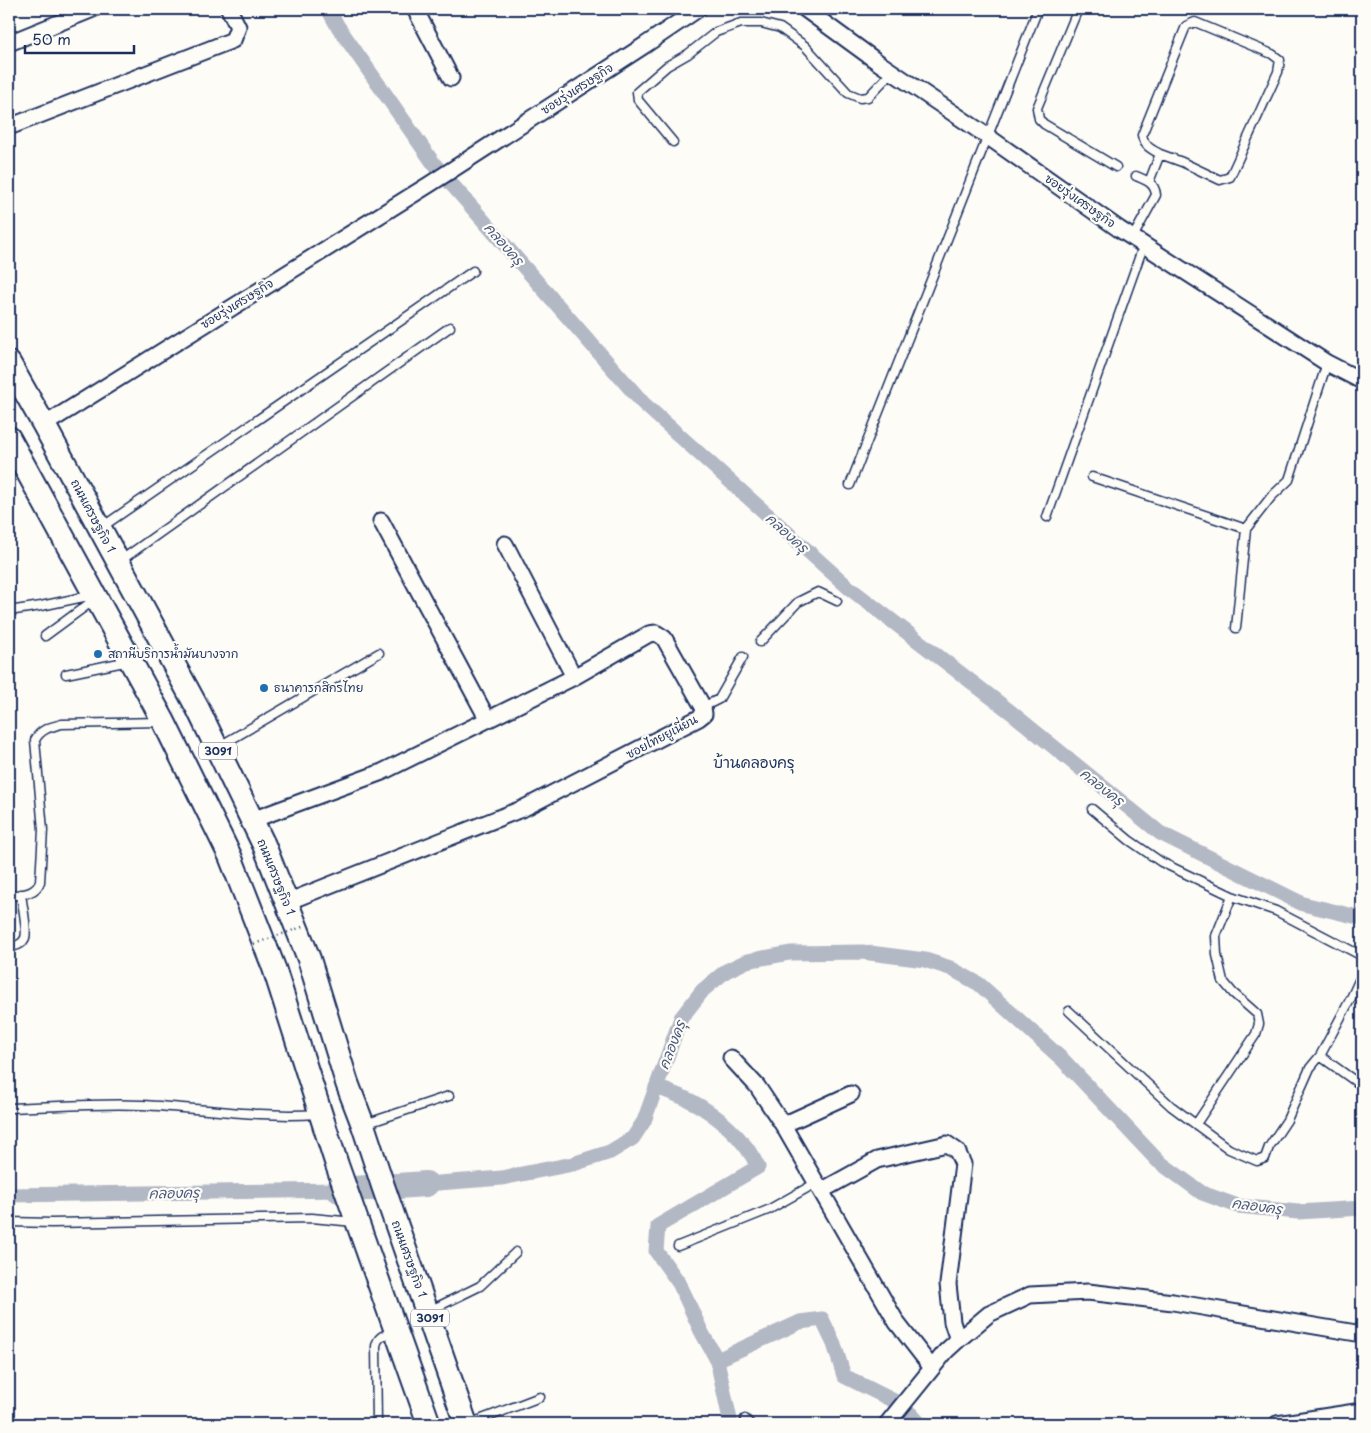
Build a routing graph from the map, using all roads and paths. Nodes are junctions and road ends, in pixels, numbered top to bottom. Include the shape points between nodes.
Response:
1 (93, 9) edge
2 (229, 9) edge
3 (415, 9) edge
4 (698, 9) edge
5 (805, 9) edge
6 (1038, 9) edge
7 (1078, 9) edge
8 (9, 43) edge
9 (892, 72) junction
10 (452, 78) dead end
11 (9, 127) edge
12 (986, 136) junction
13 (673, 142) dead end
14 (1160, 154) junction
15 (1116, 167) dead end
16 (1136, 176) dead end
17 (1149, 182) junction
18 (1138, 241) junction
19 (473, 271) dead end
20 (450, 328) dead end
21 (9, 363) edge
22 (1327, 363) junction
23 (1362, 381) edge
24 (44, 424) junction
25 (9, 438) edge
26 (1092, 477) dead end
27 (850, 485) dead end
28 (1047, 517) dead end
29 (381, 520) dead end
30 (100, 528) junction
31 (1246, 529) junction
32 (505, 544) dead end
33 (118, 562) junction
34 (96, 596) junction
35 (837, 601) dead end
36 (9, 611) edge
37 (1236, 628) dead end
38 (45, 636) dead end
39 (760, 642) dead end
40 (379, 653) dead end
41 (743, 657) dead end
42 (131, 660) junction
43 (66, 674) dead end
44 (574, 677) junction
45 (703, 707) junction
46 (488, 720) junction
47 (164, 722) junction
48 (217, 748) junction
49 (1092, 809) dead end
50 (252, 820) junction
51 (21, 894) junction
52 (9, 896) edge
53 (1232, 896) junction
54 (287, 902) junction
55 (306, 926) dead end
56 (254, 944) dead end
57 (9, 946) edge
58 (1362, 956) edge
59 (1362, 974) edge
60 (1069, 1011) dead end
61 (1320, 1056) junction
62 (731, 1058) dead end
63 (1362, 1086) edge
64 (850, 1094) dead end
65 (449, 1096) dead end
66 (9, 1108) edge
67 (320, 1114) junction
68 (1196, 1124) junction
69 (363, 1125) junction
70 (783, 1125) junction
71 (819, 1187) junction
72 (357, 1219) junction
73 (9, 1222) edge
74 (678, 1246) dead end
75 (516, 1252) dead end
76 (428, 1312) junction
77 (397, 1332) junction
78 (1362, 1334) edge
79 (958, 1340) junction
80 (932, 1368) junction
81 (540, 1397) dead end
82 (1362, 1411) edge
83 (377, 1424) edge
84 (429, 1424) edge
85 (468, 1424) edge
86 (887, 1424) edge
87 (1277, 1424) edge

1 - 8 street
2 - 11 street via 238,27 233,40
3 - 10 street
4 - 24 street, ซอยรุ่งเศรษฐกิจ via 430,184
5 - 9 street, ซอยรุ่งเศรษฐกิจ
6 - 12 lane
7 - 15 lane via 1037,108 1039,119
9 - 12 street, ซอยรุ่งเศรษฐกิจ
9 - 13 lane via 868,97 860,98 848,93 805,46 780,28 761,23 741,23 716,32 637,92 638,100
12 - 18 street, ซอยรุ่งเศรษฐกิจ
12 - 27 lane
14 - 14 lane via 1143,142 1142,135 1186,26 1195,22 1280,60 1278,72 1230,177 1220,180
14 - 17 lane
16 - 17 lane
17 - 18 lane via 1156,188 1156,195
18 - 22 street, ซอยรุ่งเศรษฐกิจ
18 - 28 lane
19 - 30 lane
20 - 33 lane
21 - 24 main road, ถนนเศรษฐกิจ 1 / 3091
22 - 23 street, ซอยรุ่งเศรษฐกิจ
22 - 31 lane via 1289,480
24 - 30 main road, ถนนเศรษฐกิจ 1 / 3091
25 - 34 main road, 3091
26 - 31 lane
29 - 46 street
30 - 33 main road, ถนนเศรษฐกิจ 1 / 3091
31 - 37 lane
32 - 44 street
33 - 48 main road, ถนนเศรษฐกิจ 1 / 3091
34 - 36 lane
34 - 38 lane
34 - 42 main road, 3091
35 - 39 lane via 818,592 798,602
40 - 48 lane
41 - 45 lane via 719,699
42 - 43 lane
42 - 47 main road, 3091
44 - 45 street, ซอยไทยยูเนี่ยน via 656,633 664,638
44 - 46 street, ซอยไทยยูเนี่ยน
45 - 54 street, ซอยไทยยูเนี่ยน via 704,714 699,718 524,808
46 - 50 street, ซอยไทยยูเนี่ยน via 382,772
47 - 51 lane via 62,724 48,727 38,734 35,740 43,830 40,882 33,892
47 - 67 main road, 3091 via 230,856 274,968
48 - 50 main road, ถนนเศรษฐกิจ 1 / 3091
49 - 53 lane via 1161,862
50 - 54 main road, ถนนเศรษฐกิจ 1 / 3091
51 - 52 lane
51 - 57 lane via 26,936 17,946
53 - 58 lane via 1276,911
53 - 68 lane via 1216,936 1217,955 1223,981 1257,1014 1259,1024 1256,1034
54 - 69 main road, ถนนเศรษฐกิจ 1 / 3091
55 - 56 path, bridge
59 - 61 lane
60 - 68 lane via 1171,1106
61 - 63 lane
61 - 68 lane via 1310,1068 1287,1120 1265,1158 1257,1161 1229,1149
62 - 70 street via 757,1086
64 - 70 street
65 - 69 lane
66 - 67 lane via 140,1105 251,1114
67 - 72 main road, 3091
69 - 76 main road, ถนนเศรษฐกิจ 1 / 3091
70 - 71 street
71 - 74 lane
71 - 79 street via 877,1160 947,1144 957,1151 963,1164 948,1284 952,1322
71 - 80 street via 897,1323
72 - 73 lane
72 - 77 main road, 3091
75 - 76 lane via 480,1286
76 - 85 main road, ถนนเศรษฐกิจ 1 / 3091
77 - 83 lane via 377,1340
77 - 84 main road, 3091
78 - 79 street via 1173,1302 1088,1292 1030,1295 989,1314
79 - 80 street
80 - 86 street
81 - 85 lane
82 - 87 street

